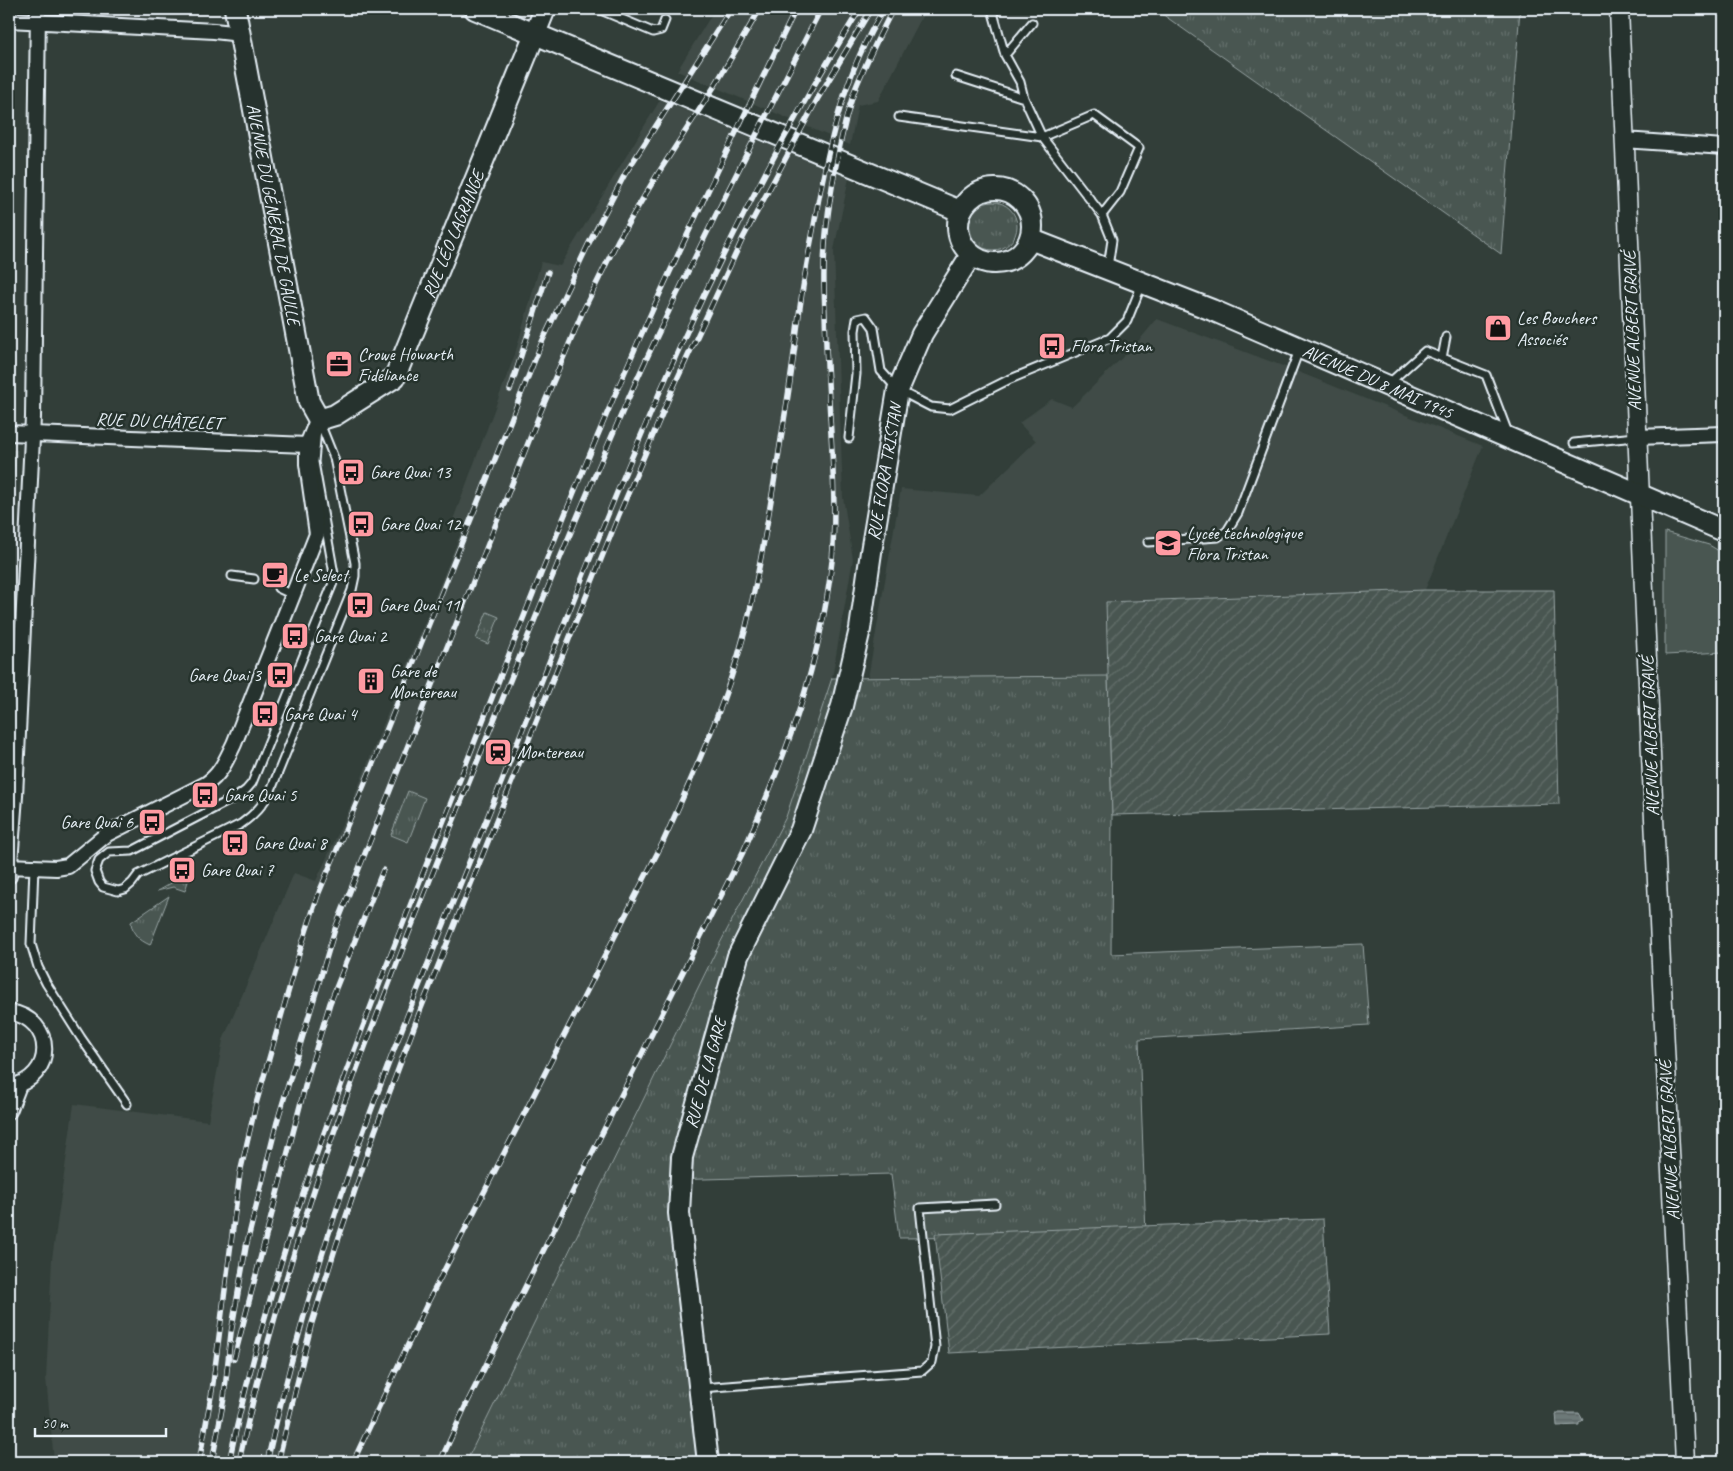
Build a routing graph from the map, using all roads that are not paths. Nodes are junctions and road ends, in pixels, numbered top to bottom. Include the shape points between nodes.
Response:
1 (235, 9) edge
2 (475, 9) edge
3 (545, 9) edge
4 (598, 9) edge
5 (992, 9) edge
6 (1619, 9) edge
7 (38, 15) edge
8 (9, 20) edge
9 (666, 20) dead end
10 (1032, 23) dead end
11 (241, 34) junction
12 (534, 34) junction
13 (1006, 55) junction
14 (956, 76) dead end
15 (1024, 98) junction
16 (899, 117) dead end
17 (1042, 137) junction
18 (1624, 140) junction
19 (1724, 147) edge
20 (960, 211) junction
21 (1102, 215) junction
22 (1030, 238) junction
23 (971, 254) junction
24 (1107, 270) junction
25 (1142, 284) junction
26 (1446, 337) dead end
27 (1300, 348) junction
28 (1442, 358) junction
29 (1386, 385) junction
30 (898, 390) junction
31 (318, 418) junction
32 (9, 433) edge
33 (32, 434) junction
34 (1724, 434) edge
35 (1637, 437) junction
36 (849, 438) dead end
37 (1510, 438) junction
38 (1574, 443) dead end
39 (307, 445) junction
40 (1640, 493) junction
41 (1724, 531) edge
42 (1148, 542) dead end
43 (232, 576) dead end
44 (254, 579) dead end
45 (278, 588) dead end
46 (293, 595) junction
47 (842, 706) joint
48 (9, 866) edge
49 (34, 867) junction
50 (9, 876) edge
51 (9, 1006) edge
52 (9, 1012) edge
53 (14, 1086) edge
54 (127, 1104) dead end
55 (9, 1111) edge
56 (994, 1204) dead end
57 (701, 1388) junction
58 (708, 1462) edge
59 (1685, 1462) edge

1 - 11 main road, AVENUE DU GÉNÉRAL DE GAULLE
2 - 12 main road
3 - 12 main road, RUE LÉO LAGRANGE
4 - 9 lane via 653,32 661,30
5 - 13 lane
6 - 18 street, AVENUE ALBERT GRAVÉ
7 - 8 street
7 - 11 street
7 - 33 street
10 - 13 lane
11 - 31 main road, AVENUE DU GÉNÉRAL DE GAULLE via 309,402
12 - 20 main road
12 - 31 main road, RUE LÉO LAGRANGE via 395,377 335,415
13 - 15 lane
14 - 15 lane
15 - 17 lane
16 - 17 lane
17 - 21 lane
17 - 21 lane via 1094,115 1139,148 1120,192
18 - 19 street
18 - 35 street, AVENUE ALBERT GRAVÉ
20 - 22 main road via 977,193 1002,189 1024,202 1030,213
20 - 23 main road via 958,235
21 - 24 lane via 1112,240
22 - 23 main road via 1024,249 1005,262 981,261
22 - 24 main road, AVENUE DU 8 MAI 1945
23 - 30 main road, RUE FLORA TRISTAN via 922,334
24 - 25 main road, AVENUE DU 8 MAI 1945
25 - 27 main road, AVENUE DU 8 MAI 1945
25 - 30 lane via 1127,322 1110,338 1008,380 950,409 931,407
26 - 28 lane
27 - 29 main road, AVENUE DU 8 MAI 1945
27 - 42 lane via 1238,513 1227,531 1218,537
28 - 29 lane via 1425,351
28 - 37 lane via 1486,375
29 - 37 main road, AVENUE DU 8 MAI 1945
30 - 36 lane via 881,371 874,328 866,317 857,319 856,374
30 - 47 main road, RUE FLORA TRISTAN via 860,629
31 - 31 lane via 314,462 334,574 252,783 238,796 132,851 109,852 103,856 95,871 104,887 125,889 138,875 241,824 262,806 271,790 355,576 334,458
31 - 39 street
32 - 33 street, RUE DU CHÂTELET
33 - 39 street, RUE DU CHÂTELET
33 - 48 street
34 - 35 street
35 - 38 lane
35 - 40 street, AVENUE ALBERT GRAVÉ
37 - 40 main road, AVENUE DU 8 MAI 1945
39 - 46 street via 317,534
40 - 41 main road, AVENUE DU 8 MAI 1945
40 - 59 street, AVENUE ALBERT GRAVÉ
43 - 44 lane
45 - 46 lane
46 - 49 street via 234,744 214,778 107,834 68,866
47 - 57 main road, RUE DE LA GARE via 800,830 738,956 682,1157 679,1212
48 - 49 street
48 - 50 street
49 - 54 lane via 31,944 38,967 81,1038
51 - 52 street
52 - 53 street via 24,1016 36,1025 44,1047 38,1071 30,1079
53 - 55 street
56 - 57 lane via 920,1208 935,1347 932,1362 922,1371
57 - 58 main road, RUE DE LA GARE

